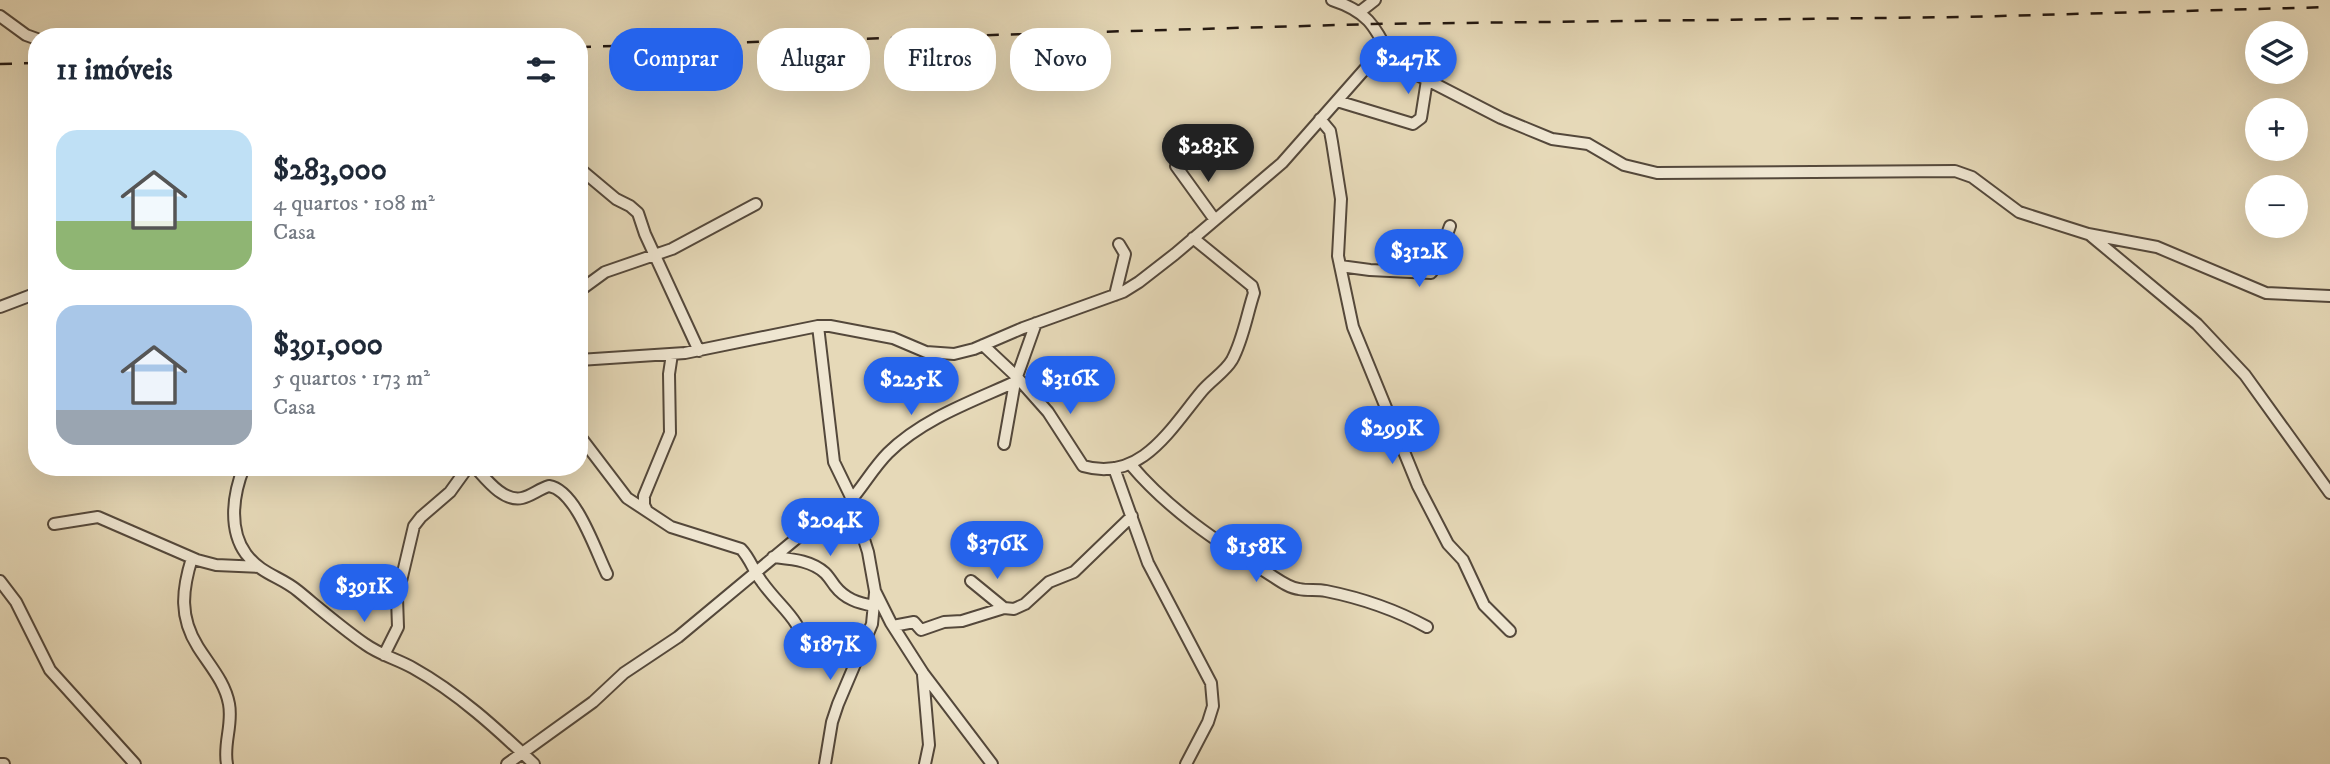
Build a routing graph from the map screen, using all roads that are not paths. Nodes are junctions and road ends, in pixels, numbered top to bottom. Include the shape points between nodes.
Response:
1 (1332, 0) edge
2 (1375, 0) edge
3 (1361, 11) junction
4 (0, 16) edge
5 (28, 35) edge
6 (1394, 64) junction
7 (1427, 80) junction
8 (1337, 101) junction
9 (1320, 119) junction
10 (1176, 166) dead end
11 (588, 176) edge
12 (756, 204) dead end
13 (1214, 220) junction
14 (1450, 226) dead end
15 (2088, 234) junction
16 (1193, 238) junction
17 (1119, 244) dead end
18 (655, 256) junction
19 (1340, 266) junction
20 (588, 284) edge
21 (1115, 295) junction
22 (28, 296) edge
23 (2330, 296) edge
24 (0, 307) edge
25 (1036, 323) junction
26 (818, 327) junction
27 (984, 345) junction
28 (699, 351) junction
29 (672, 355) junction
30 (588, 360) edge
31 (1016, 380) junction
32 (1004, 443) dead end
33 (588, 447) edge
34 (1131, 465) junction
35 (1114, 468) junction
36 (241, 476) edge
37 (461, 476) edge
38 (484, 476) edge
39 (2330, 493) edge
40 (852, 501) junction
41 (646, 509) junction
42 (1132, 516) junction
43 (54, 524) dead end
44 (773, 557) junction
45 (192, 558) junction
46 (259, 567) junction
47 (756, 572) junction
48 (607, 574) dead end
49 (0, 581) edge
50 (971, 581) dead end
51 (875, 591) junction
52 (874, 606) junction
53 (1004, 608) junction
54 (893, 626) junction
55 (1427, 627) dead end
56 (1510, 631) dead end
57 (807, 653) dead end
58 (384, 655) junction
59 (922, 673) junction
60 (523, 753) junction
61 (135, 764) edge
62 (227, 764) edge
63 (507, 764) edge
64 (534, 764) edge
65 (825, 764) edge
66 (925, 764) edge
67 (992, 764) edge
68 (1186, 764) edge

1 - 3 street
2 - 3 street
3 - 6 street
4 - 5 street
6 - 7 street
6 - 8 street via 1372,61
7 - 8 street via 1420,118 1413,124
7 - 15 street via 1501,118 1558,141 1588,145 1613,160 1645,170 1955,171 1972,177 2019,212
8 - 9 street
9 - 13 street via 1282,163
9 - 19 street via 1330,131 1341,199
10 - 13 street
11 - 18 street via 638,213
12 - 18 street
13 - 16 street
14 - 19 street via 1431,273
15 - 23 street via 2158,247 2266,293
15 - 39 street via 2197,324 2245,375
16 - 21 street via 1139,282
16 - 34 street via 1252,286 1254,293 1233,359 1179,423
17 - 21 street via 1125,254
18 - 20 street via 605,272
18 - 28 street
19 - 56 street via 1353,327 1418,486 1484,605
21 - 25 street
22 - 24 street
25 - 27 street
25 - 31 street
26 - 27 street via 893,338 939,354
26 - 28 street
26 - 40 street via 834,462
27 - 31 street
28 - 29 street
29 - 30 street
29 - 41 street via 670,433 644,496
31 - 32 street
31 - 35 street via 1048,412 1079,463
31 - 40 street via 944,415 901,443
33 - 41 street via 623,494
34 - 35 street
34 - 55 street via 1169,503 1279,580 1297,589 1326,591 1392,609
35 - 42 street
36 - 46 street via 234,524 245,553
37 - 58 street via 414,526 397,598 398,627
38 - 48 street via 513,498 524,498 548,486 561,491
40 - 44 street
40 - 51 street
41 - 47 street via 671,527 741,549
42 - 53 street via 1074,572 1049,582 1025,604
42 - 68 street via 1154,574 1211,682 1213,706
43 - 45 street via 98,517
44 - 47 street
44 - 52 street via 815,567 844,596
45 - 46 street via 216,565
45 - 62 street via 183,604 197,646 222,683 229,703
46 - 58 street via 288,583
47 - 57 street via 795,620
47 - 60 street
49 - 61 street via 16,602 50,670
50 - 53 street
51 - 52 street
51 - 54 street
52 - 65 street via 870,632 832,722
53 - 54 street via 925,630 914,622
54 - 59 street
58 - 60 street via 442,686
59 - 66 street via 929,745
59 - 67 street
60 - 63 street
60 - 64 street

